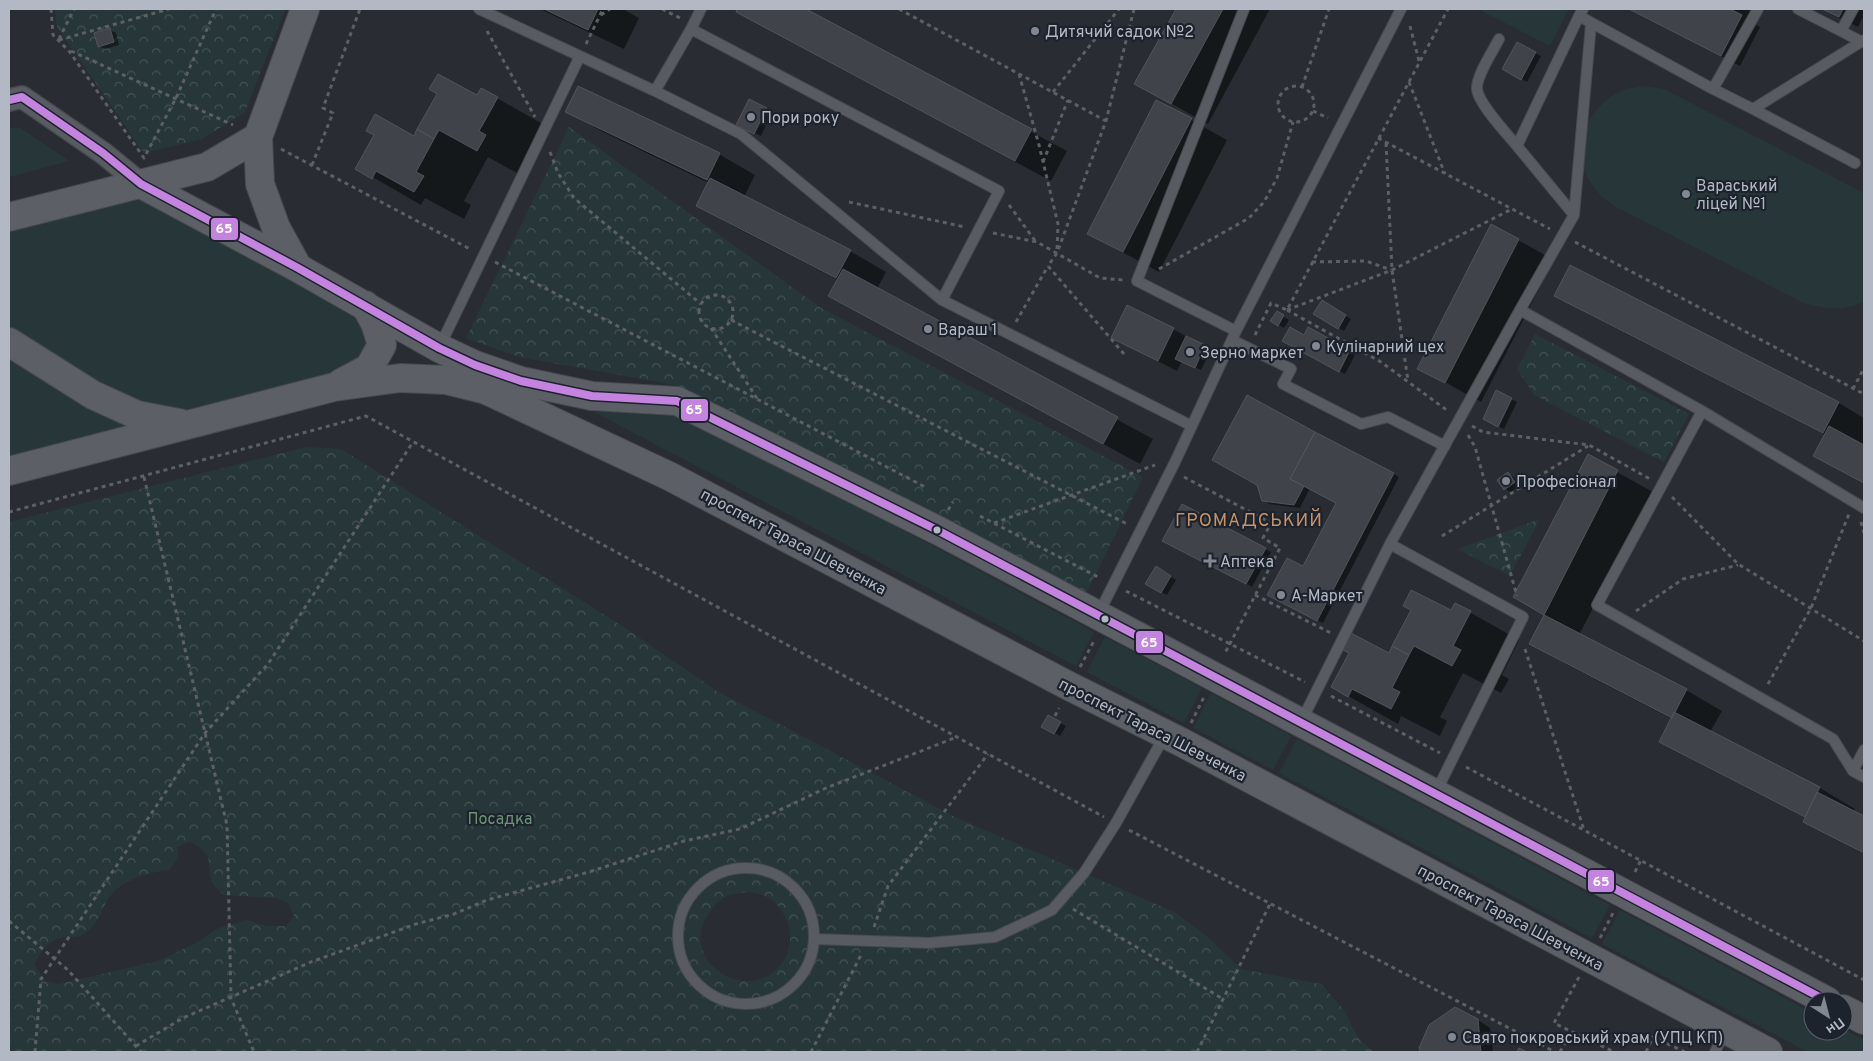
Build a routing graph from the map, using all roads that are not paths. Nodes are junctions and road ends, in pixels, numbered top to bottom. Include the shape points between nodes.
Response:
1 (305, 9) edge
2 (479, 9) edge
3 (701, 9) edge
4 (1244, 9) edge
5 (1400, 9) edge
6 (1758, 9) edge
7 (1798, 9) edge
8 (1853, 9) edge
9 (1581, 13) edge
10 (1592, 24) junction
11 (691, 29) junction
12 (1841, 31) junction
13 (1499, 39) dead end
14 (1863, 41) edge
15 (580, 56) junction
16 (1713, 89) junction
17 (655, 91) junction
18 (13, 94) edge
19 (1753, 109) junction
20 (257, 137) junction
21 (1516, 146) junction
22 (1856, 163) dead end
23 (141, 184) junction
24 (1574, 215) junction
25 (9, 217) edge
26 (298, 268) junction
27 (942, 300) junction
28 (365, 306) junction
29 (1520, 310) junction
30 (1234, 336) junction
31 (9, 342) edge
32 (439, 348) junction
33 (334, 387) junction
34 (1702, 411) junction
35 (188, 424) junction
36 (1192, 426) junction
37 (1444, 446) junction
38 (9, 471) edge
39 (1864, 508) edge
40 (1390, 544) junction
41 (1097, 616) junction
42 (1300, 723) junction
43 (1173, 738) junction
44 (1864, 750) edge
45 (1853, 771) junction
46 (1864, 777) edge
47 (1434, 794) junction
48 (815, 939) junction
49 (1808, 991) edge
50 (1720, 1041) edge
51 (1768, 1052) edge

1 - 20 main road
2 - 15 lane
3 - 11 lane
4 - 30 lane via 1137,282
5 - 30 lane
6 - 16 lane
7 - 12 lane
8 - 12 lane
9 - 10 lane
9 - 21 lane
10 - 16 lane
10 - 24 lane
11 - 17 lane
11 - 27 lane via 998,191
12 - 14 lane
13 - 21 lane via 1480,75 1477,89 1483,103
14 - 19 lane
15 - 17 lane
15 - 32 lane
16 - 19 lane
17 - 27 lane via 741,134
18 - 23 street via 103,153
19 - 22 lane
20 - 23 main road via 207,167
20 - 26 main road via 260,184 276,228
21 - 24 lane
23 - 25 main road
23 - 26 main road
24 - 29 lane
26 - 28 main road
27 - 36 lane
28 - 32 main road
28 - 33 main road via 382,345 369,368
29 - 34 lane
29 - 37 lane
30 - 36 lane
30 - 37 lane via 1248,348 1291,369 1283,384 1361,424 1388,417
31 - 35 main road via 93,395 137,415
32 - 41 main road via 521,381 592,396 677,401 937,530
33 - 35 main road
33 - 43 main road, проспект Тараса Шевченка via 400,378 446,380 486,390 669,476
34 - 39 lane
34 - 45 lane via 1597,605 1833,739
35 - 38 main road
36 - 41 lane
37 - 40 lane
40 - 42 lane
40 - 47 lane via 1523,617
41 - 42 main road
42 - 47 main road
43 - 48 lane via 1084,873 1052,910 995,936 929,943
43 - 50 main road, проспект Тараса Шевченка via 1589,958
44 - 45 lane
45 - 46 lane
47 - 49 main road
48 - 48 lane via 811,914 799,892 780,876 755,867 730,869 707,879 689,897 678,920 677,946 685,970 702,989 724,1001 749,1005 774,999 795,985 809,964
50 - 51 main road, проспект Тараса Шевченка

